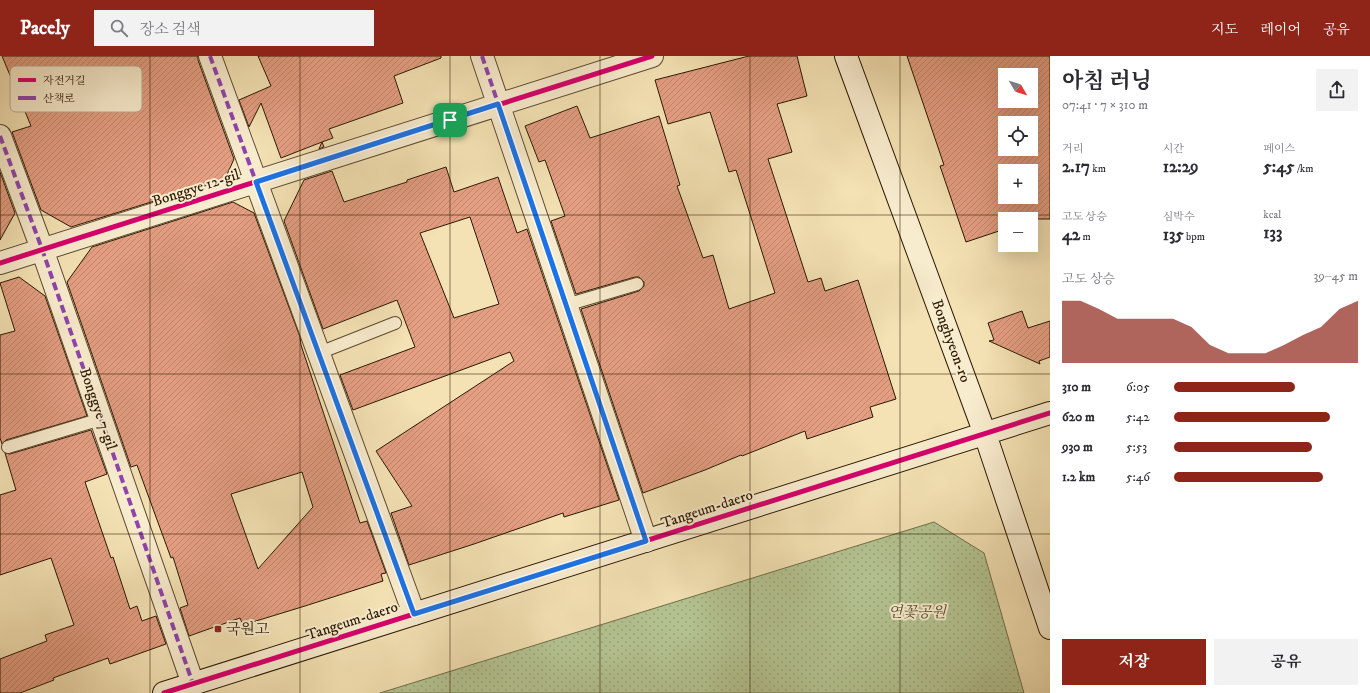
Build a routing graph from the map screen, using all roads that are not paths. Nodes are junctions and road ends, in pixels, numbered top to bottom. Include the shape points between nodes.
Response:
1 (210, 56) edge
2 (482, 56) edge
3 (652, 56) edge
4 (846, 56) edge
5 (498, 104) junction
6 (0, 136) edge
7 (256, 182) junction
8 (42, 250) junction
9 (0, 263) edge
10 (637, 284) dead end
11 (566, 305) junction
12 (395, 323) dead end
13 (319, 353) junction
14 (1050, 413) edge
15 (101, 419) junction
16 (985, 434) junction
17 (8, 447) dead end
18 (646, 541) junction
19 (414, 614) junction
20 (1050, 628) edge
21 (193, 684) junction
22 (164, 693) edge

1 - 7 street
2 - 5 street
3 - 5 street, Bonggye 12-gil
4 - 16 street, Bonghyeon-ro
5 - 7 street, Bonggye 12-gil
5 - 11 street
6 - 8 street, Bonggye 7-gil
7 - 8 street, Bonggye 12-gil
7 - 13 street
8 - 9 street, Bonggye 12-gil
8 - 15 street, Bonggye 7-gil
10 - 11 lane
11 - 18 street
12 - 13 lane
13 - 19 street
14 - 16 street, Tangeum-daero
15 - 17 lane
15 - 21 street, Bonggye 7-gil
16 - 18 street, Tangeum-daero
16 - 20 street, Bonghyeon-ro
18 - 19 street, Tangeum-daero
19 - 21 street, Tangeum-daero
21 - 22 street, Tangeum-daero

